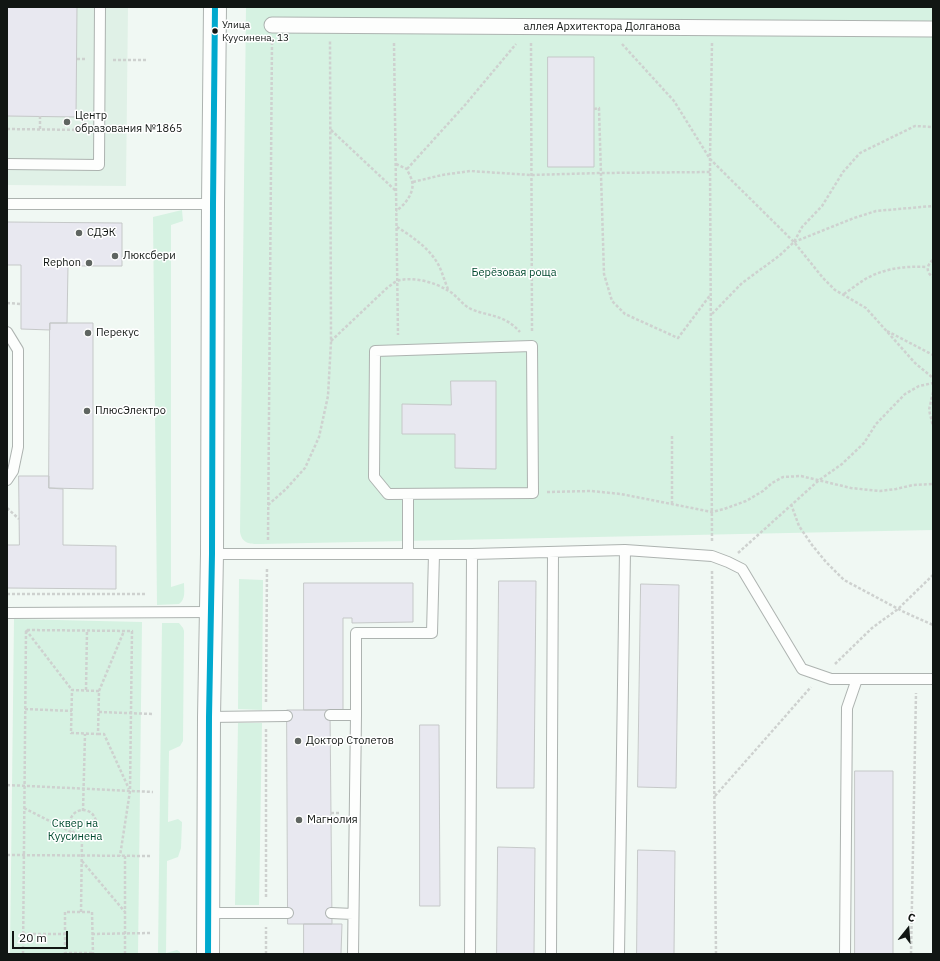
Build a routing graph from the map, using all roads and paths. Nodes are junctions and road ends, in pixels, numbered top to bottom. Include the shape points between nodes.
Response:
1 (100, 7) edge
2 (215, 7) edge
3 (272, 25) joint
4 (330, 26) junction
5 (394, 26) junction
6 (531, 27) junction
7 (594, 27) junction
8 (712, 28) junction
9 (933, 29) edge
10 (594, 108) dead end
11 (40, 116) dead end
12 (933, 127) edge
13 (7, 129) edge
14 (40, 129) junction
15 (99, 130) junction
16 (330, 130) junction
17 (710, 160) junction
18 (7, 164) edge
19 (396, 164) junction
20 (407, 169) junction
21 (710, 172) junction
22 (601, 173) junction
23 (532, 175) junction
24 (413, 182) junction
25 (396, 191) junction
26 (7, 204) edge
27 (213, 204) junction
28 (933, 206) edge
29 (396, 211) junction
30 (396, 227) junction
31 (794, 242) junction
32 (933, 260) edge
33 (928, 267) junction
34 (933, 277) edge
35 (397, 281) junction
36 (448, 290) junction
37 (712, 294) junction
38 (844, 294) junction
39 (7, 303) edge
40 (21, 304) dead end
41 (712, 315) junction
42 (884, 329) junction
43 (7, 332) edge
44 (532, 341) junction
45 (331, 342) junction
46 (398, 350) junction
47 (933, 354) edge
48 (933, 378) edge
49 (933, 383) edge
50 (933, 392) edge
51 (933, 426) edge
52 (672, 436) dead end
53 (7, 480) edge
54 (818, 480) junction
55 (933, 484) edge
56 (533, 493) junction
57 (408, 494) junction
58 (791, 504) junction
59 (672, 505) junction
60 (268, 506) junction
61 (7, 508) edge
62 (712, 512) junction
63 (19, 519) dead end
64 (625, 550) junction
65 (553, 552) junction
66 (212, 554) junction
67 (267, 554) junction
68 (408, 554) junction
69 (434, 554) junction
70 (472, 554) junction
71 (712, 556) junction
72 (728, 562) junction
73 (43, 588) dead end
74 (7, 594) edge
75 (43, 594) junction
76 (145, 594) dead end
77 (211, 612) junction
78 (7, 613) edge
79 (933, 625) edge
80 (26, 630) junction
81 (87, 631) junction
82 (124, 631) junction
83 (857, 679) junction
84 (917, 679) junction
85 (933, 679) edge
86 (72, 690) junction
87 (86, 690) junction
88 (99, 691) junction
89 (25, 709) junction
90 (72, 711) junction
91 (98, 712) junction
92 (132, 713) junction
93 (154, 714) dead end
94 (330, 715) dead end
95 (356, 715) junction
96 (266, 716) junction
97 (287, 716) dead end
98 (209, 717) junction
99 (85, 734) junction
100 (98, 734) junction
101 (7, 785) edge
102 (24, 786) junction
103 (83, 789) junction
104 (130, 791) junction
105 (153, 792) dead end
106 (24, 808) junction
107 (83, 810) junction
108 (75, 834) junction
109 (82, 836) junction
110 (7, 855) edge
111 (24, 855) junction
112 (82, 855) junction
113 (120, 856) junction
114 (125, 856) junction
115 (152, 856) dead end
116 (82, 861) junction
117 (81, 912) junction
118 (125, 912) junction
119 (209, 913) junction
120 (266, 913) junction
121 (288, 913) dead end
122 (332, 913) dead end
123 (354, 914) junction
124 (125, 933) junction
125 (151, 933) dead end
126 (23, 934) junction
127 (65, 934) junction
128 (92, 934) junction
129 (64, 953) edge
130 (23, 954) edge
131 (92, 954) edge
132 (125, 954) edge
133 (208, 954) edge
134 (266, 954) edge
135 (353, 954) edge
136 (470, 954) edge
137 (551, 954) edge
138 (619, 954) edge
139 (716, 954) edge
140 (846, 954) edge
141 (911, 954) edge

1 - 15 lane
2 - 27 main road
3 - 4 street, аллея Архитектора Долганова
3 - 60 path
4 - 5 street, аллея Архитектора Долганова
4 - 16 path
5 - 6 street, аллея Архитектора Долганова
5 - 19 path
6 - 7 street, аллея Архитектора Долганова
6 - 20 path
6 - 23 path
7 - 8 street, аллея Архитектора Долганова
7 - 17 path via 618,39 674,100
8 - 9 street, аллея Архитектора Долганова
8 - 17 path
10 - 22 path via 599,108
11 - 14 path
12 - 31 path via 915,126 860,153 843,172 822,206 802,227
13 - 14 path
14 - 15 path
15 - 18 lane via 98,165
16 - 25 path
16 - 45 path
17 - 21 path
17 - 31 path
19 - 20 path
19 - 25 path
20 - 24 path
21 - 22 path
21 - 37 path
22 - 23 path
22 - 37 path via 604,274 612,301 625,314 678,338
23 - 24 path via 470,171
23 - 44 path
24 - 29 path via 404,206
25 - 29 path
26 - 27 lane
27 - 66 main road
28 - 31 path via 876,211
29 - 30 path
30 - 35 path
30 - 36 path via 430,253 440,267
31 - 38 path via 823,278 835,290
31 - 41 path via 742,283
32 - 33 path
33 - 34 path via 928,272
33 - 38 path via 888,269 866,278
35 - 36 path via 411,279 432,283
35 - 45 path
35 - 46 path
36 - 44 path via 470,308 513,324
37 - 41 path
38 - 42 path via 866,308
39 - 40 path
41 - 62 path
42 - 47 path
42 - 48 path via 915,364
43 - 53 lane via 18,350 18,447 13,471
44 - 46 lane
44 - 56 lane
45 - 60 path via 328,396 319,437 304,468
46 - 57 lane via 375,351 374,477 388,494
49 - 54 path via 919,386 905,394 876,424 864,443 842,464
50 - 51 path via 929,410
52 - 59 path
54 - 55 path via 851,488 880,491
54 - 58 path
54 - 62 path via 801,476 783,477 746,501
56 - 57 lane
56 - 59 path via 591,491
57 - 68 lane
58 - 72 path
58 - 79 path via 799,526 812,545 844,580
59 - 62 path
60 - 67 path
61 - 63 path
62 - 71 path
64 - 65 lane
64 - 71 lane
64 - 138 lane
65 - 70 lane
65 - 137 lane
66 - 67 lane
66 - 77 main road
67 - 68 lane
67 - 96 path
68 - 69 lane
69 - 70 lane
69 - 95 lane via 432,633 356,633
70 - 136 lane
71 - 72 lane
71 - 139 path
72 - 83 lane via 742,570 802,669 831,679
73 - 75 path
74 - 75 path
75 - 76 path
77 - 78 lane
77 - 98 main road
78 - 80 path
80 - 81 path
80 - 86 path
80 - 89 path
81 - 82 path
81 - 87 path
82 - 88 path
82 - 92 path via 132,631
83 - 84 lane
83 - 140 lane via 847,708
84 - 85 lane
84 - 141 path
86 - 87 path
86 - 90 path
87 - 88 path
88 - 91 path
89 - 90 path
89 - 102 path
90 - 99 path via 71,733
91 - 92 path
91 - 100 path
92 - 93 path
92 - 104 path
94 - 95 lane
95 - 123 lane
96 - 97 lane
96 - 98 lane
96 - 120 path
98 - 119 main road
99 - 100 path
99 - 103 path
100 - 104 path via 104,734
101 - 102 path
102 - 103 path
102 - 106 path
103 - 104 path
103 - 107 path
104 - 105 path
104 - 113 path
106 - 108 path
106 - 111 path
107 - 108 path via 75,813 70,819 70,827
107 - 109 path via 90,813 96,824 90,834
108 - 109 path
109 - 112 path
110 - 111 path
111 - 112 path
111 - 126 path
112 - 113 path
112 - 116 path
113 - 114 path
114 - 115 path
114 - 118 path
116 - 117 path
116 - 118 path
117 - 127 path via 65,912
117 - 128 path via 92,912
118 - 124 path
119 - 120 lane
119 - 133 main road
120 - 121 lane
120 - 134 path
122 - 123 lane
123 - 135 lane
124 - 125 path
124 - 128 path
124 - 132 path
126 - 127 path
126 - 130 path
127 - 129 path
128 - 131 path
129 - 131 path

